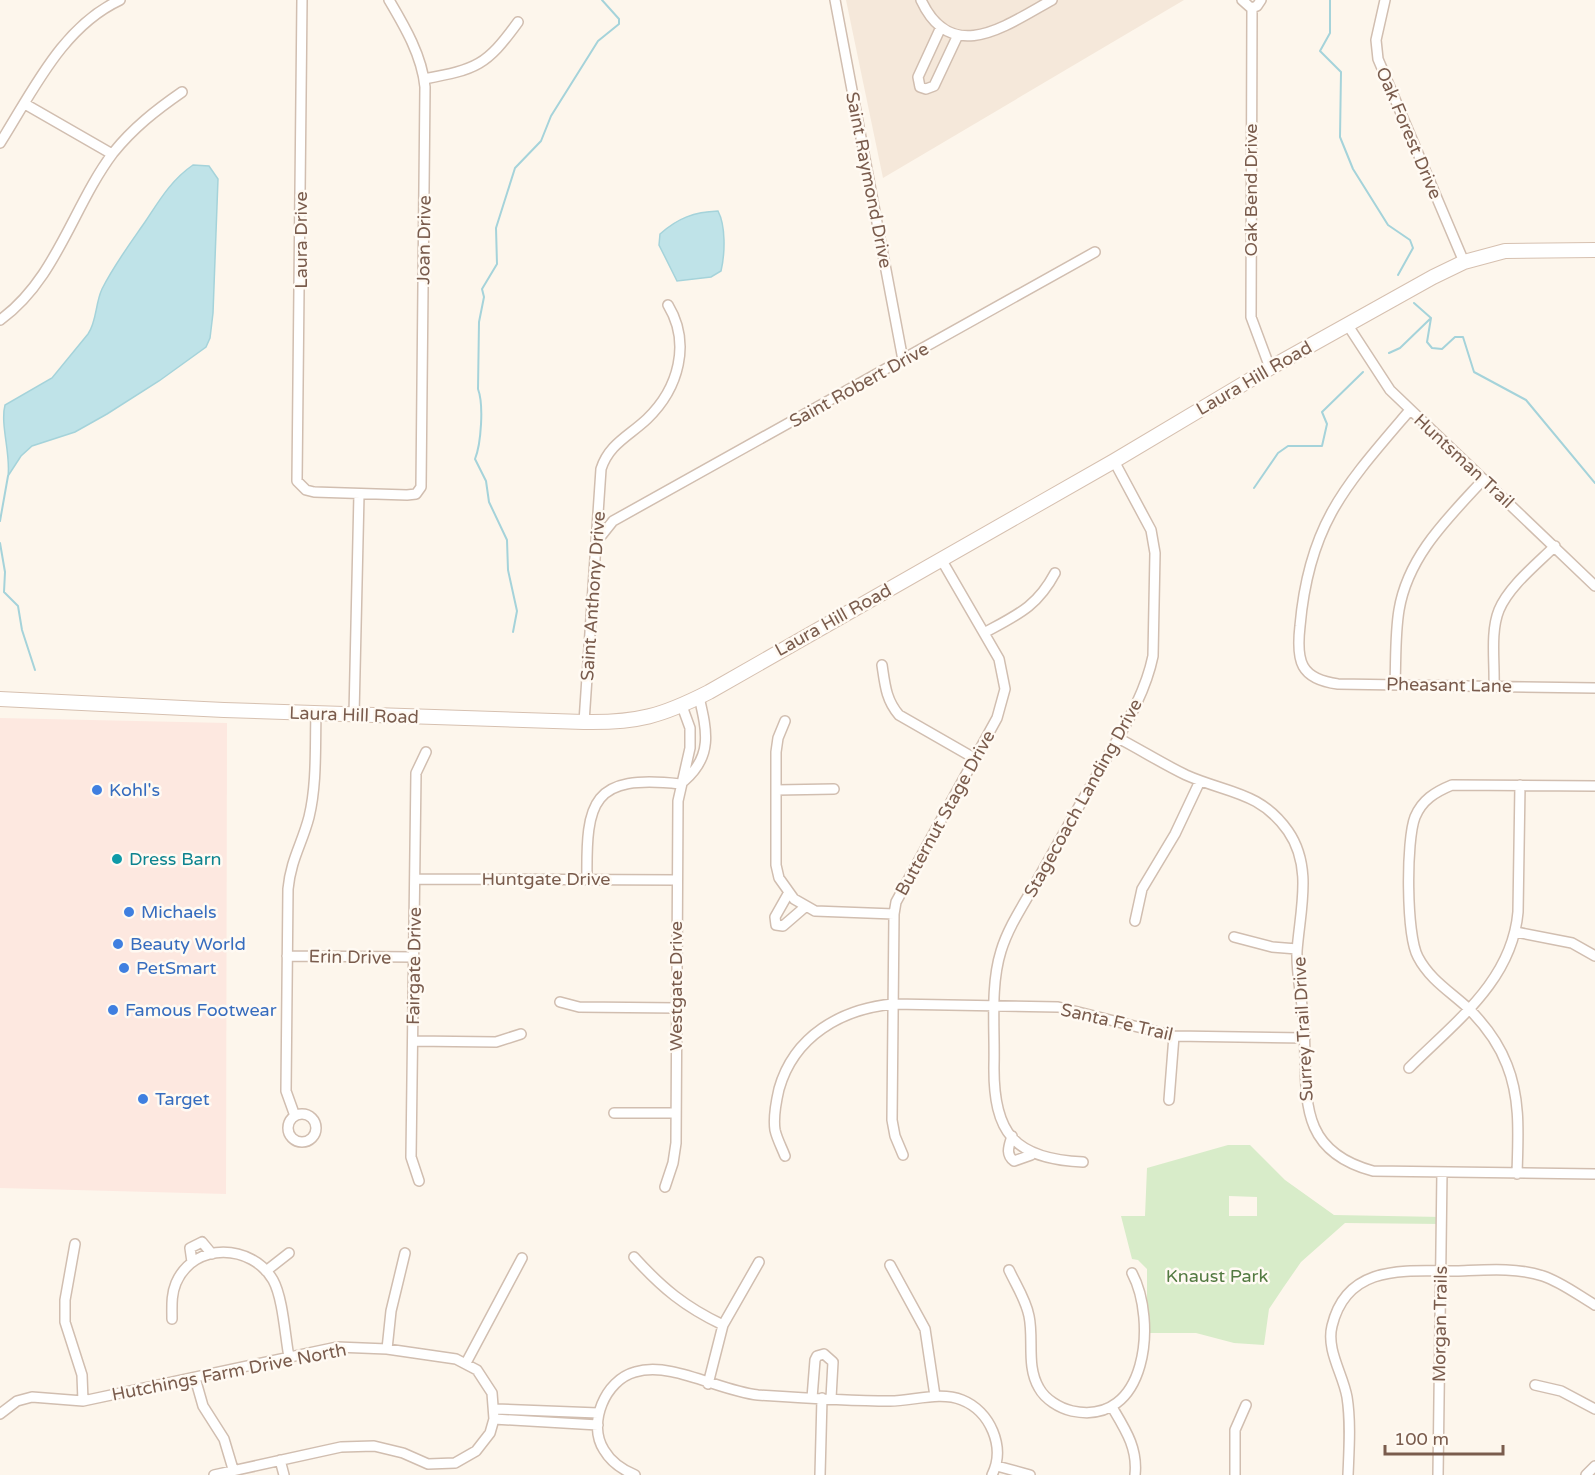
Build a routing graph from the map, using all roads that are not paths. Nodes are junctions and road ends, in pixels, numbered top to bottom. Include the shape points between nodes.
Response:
1 (120, 0) edge
2 (302, 0) edge
3 (389, 0) edge
4 (835, 0) edge
5 (921, 0) edge
6 (1052, 0) edge
7 (1242, 0) edge
8 (1261, 0) edge
9 (1385, 0) edge
10 (102, 4) edge
11 (1252, 8) junction
12 (518, 21) dead end
13 (941, 27) junction
14 (958, 35) junction
15 (424, 79) junction
16 (182, 92) dead end
17 (25, 104) junction
18 (0, 143) edge
19 (112, 154) junction
20 (1595, 250) edge
21 (1095, 252) dead end
22 (1464, 261) junction
23 (668, 305) dead end
24 (0, 320) edge
25 (1347, 324) junction
26 (903, 360) junction
27 (1270, 368) junction
28 (1410, 410) junction
29 (1114, 461) junction
30 (1483, 480) junction
31 (358, 494) junction
32 (599, 498) junction
33 (622, 516) junction
34 (597, 541) junction
35 (1555, 546) junction
36 (940, 559) junction
37 (1055, 573) dead end
38 (1595, 586) edge
39 (984, 633) junction
40 (882, 665) dead end
41 (1395, 684) junction
42 (1494, 686) junction
43 (1595, 688) edge
44 (699, 697) junction
45 (0, 699) edge
46 (682, 706) junction
47 (316, 713) junction
48 (354, 715) junction
49 (785, 721) dead end
50 (584, 722) junction
51 (1118, 738) junction
52 (426, 752) dead end
53 (974, 758) junction
54 (1200, 781) junction
55 (680, 784) junction
56 (1520, 785) junction
57 (1595, 786) edge
58 (834, 789) dead end
59 (777, 790) junction
60 (415, 879) junction
61 (587, 879) junction
62 (677, 880) junction
63 (788, 894) junction
64 (805, 908) junction
65 (894, 914) junction
66 (1135, 921) dead end
67 (1516, 932) junction
68 (1234, 937) dead end
69 (1298, 950) junction
70 (287, 956) junction
71 (1595, 956) edge
72 (414, 957) junction
73 (560, 1002) dead end
74 (893, 1004) junction
75 (996, 1005) junction
76 (677, 1008) junction
77 (1468, 1009) junction
78 (521, 1034) dead end
79 (1174, 1036) junction
80 (1305, 1038) junction
81 (413, 1041) junction
82 (1409, 1068) dead end
83 (1169, 1100) dead end
84 (614, 1113) dead end
85 (675, 1113) junction
86 (295, 1116) dead end
87 (1012, 1136) junction
88 (903, 1155) dead end
89 (1031, 1155) junction
90 (785, 1156) dead end
91 (1083, 1162) dead end
92 (1443, 1172) junction
93 (1517, 1174) junction
94 (1595, 1174) edge
95 (419, 1181) dead end
96 (665, 1187) dead end
97 (75, 1244) dead end
98 (289, 1253) dead end
99 (405, 1253) dead end
100 (213, 1254) junction
101 (634, 1257) dead end
102 (522, 1258) dead end
103 (759, 1262) dead end
104 (192, 1263) junction
105 (890, 1265) dead end
106 (1009, 1270) dead end
107 (266, 1271) junction
108 (1441, 1271) junction
109 (1132, 1273) dead end
110 (1595, 1305) edge
111 (172, 1319) dead end
112 (723, 1326) junction
113 (387, 1349) junction
114 (289, 1357) junction
115 (466, 1363) junction
116 (195, 1378) junction
117 (708, 1384) junction
118 (1535, 1385) dead end
119 (935, 1396) junction
120 (812, 1398) junction
121 (827, 1398) junction
122 (83, 1401) junction
123 (1246, 1405) dead end
124 (1112, 1407) junction
125 (495, 1409) junction
126 (1595, 1409) edge
127 (598, 1413) junction
128 (0, 1414) edge
129 (494, 1419) junction
130 (598, 1425) junction
131 (280, 1460) junction
132 (1595, 1466) edge
133 (233, 1469) junction
134 (995, 1470) edge
135 (214, 1475) edge
136 (284, 1475) edge
137 (635, 1475) edge
138 (820, 1475) edge
139 (1030, 1475) edge
140 (1135, 1475) edge
141 (1234, 1475) edge
142 (1348, 1475) edge
143 (1438, 1475) edge
144 (1586, 1475) edge

1 - 10 street
2 - 31 street, Laura Drive via 297,481 306,490
3 - 15 street, Joan Drive via 407,30
4 - 26 street, Saint Raymond Drive
5 - 13 street
6 - 14 street via 991,33
7 - 11 street
8 - 11 street
9 - 22 street, Oak Forest Drive via 1376,40 1378,59
10 - 17 street via 72,36
11 - 27 street, Oak Bend Drive via 1251,317
12 - 15 street via 504,42 482,63 463,72
13 - 14 street
13 - 14 street via 918,77 920,87 934,86
15 - 31 street, Joan Drive via 421,487 411,495
16 - 19 street via 149,115
17 - 18 street
17 - 19 street
19 - 24 street via 45,271 19,307
20 - 22 main road, Laura Hill Road via 1520,250
21 - 26 street, Saint Robert Drive
22 - 25 main road, Laura Hill Road
23 - 32 street, Saint Anthony Drive via 680,331 681,348 673,381 655,411 610,450 601,469
25 - 27 main road, Laura Hill Road
25 - 28 street, Huntsman Trail via 1381,378
26 - 33 street, Saint Robert Drive
27 - 29 main road, Laura Hill Road
28 - 30 street, Huntsman Trail
28 - 41 street, Pheasant Lane via 1350,480 1315,544 1303,591 1299,635 1299,656 1306,672 1319,681
29 - 36 main road, Laura Hill Road
29 - 51 street, Stagecoach Landing Drive via 1147,520 1155,553 1153,656 1146,686
30 - 35 street, Huntsman Trail
30 - 41 street via 1443,523 1413,568 1398,612
31 - 48 street
32 - 33 street via 607,514
32 - 34 street, Saint Anthony Drive
33 - 34 street, Saint Robert Drive via 603,530
34 - 50 street, Saint Anthony Drive
35 - 38 street, Huntsman Trail
35 - 42 street via 1499,610
36 - 39 street, Butternut Stage Drive
36 - 44 main road, Laura Hill Road
37 - 39 street via 1030,608
39 - 53 street, Butternut Stage Drive via 999,659 1005,689 997,718
40 - 53 street via 886,692 899,715
41 - 42 street, Pheasant Lane
42 - 43 street, Pheasant Lane
44 - 46 main road, Laura Hill Road
44 - 55 street via 706,724 705,751 700,767
45 - 47 main road, Laura Hill Road
46 - 50 main road, Laura Hill Road via 640,720
46 - 55 street, Westgate Drive via 690,728 690,748
47 - 48 main road, Laura Hill Road
47 - 70 street via 312,804 290,868
48 - 50 main road, Laura Hill Road
49 - 59 street via 778,738
51 - 54 street, Surrey Trail Drive
51 - 75 street, Stagecoach Landing Drive via 1008,931 996,970
52 - 60 street, Fairgate Drive via 416,773
53 - 65 street, Butternut Stage Drive via 906,881
54 - 66 street via 1175,834 1142,889
54 - 69 street, Surrey Trail Drive via 1244,794 1262,804 1296,844 1304,880
55 - 61 street via 628,782 600,800 593,808 587,831
55 - 62 street, Westgate Drive
56 - 57 street
56 - 67 street
56 - 77 street via 1452,785 1426,800 1412,825 1412,942 1427,971
58 - 59 street
59 - 63 street via 776,865
60 - 61 street, Huntgate Drive
60 - 72 street, Fairgate Drive
61 - 62 street, Huntgate Drive
62 - 76 street, Westgate Drive
63 - 64 street
63 - 64 street via 775,917 776,925 791,922
64 - 65 street via 832,914
65 - 74 street, Butternut Stage Drive
67 - 71 street via 1572,943
67 - 77 street via 1500,972
68 - 69 street
69 - 80 street, Surrey Trail Drive
70 - 72 street, Erin Drive
70 - 86 street via 286,1091
72 - 81 street, Fairgate Drive
73 - 76 street via 579,1008
74 - 75 street, Santa Fe Trail
74 - 88 street, Butternut Stage Drive via 892,1120
74 - 90 street, Santa Fe Trail via 871,1006 835,1019 796,1052 782,1079 774,1115
75 - 79 street, Santa Fe Trail via 1058,1007
75 - 87 street, Stagecoach Landing Drive via 995,1104
76 - 85 street, Westgate Drive
77 - 82 street
77 - 93 street via 1497,1044 1514,1086
78 - 81 street via 496,1042
79 - 80 street, Santa Fe Trail
79 - 83 street
80 - 92 street, Surrey Trail Drive via 1307,1108 1328,1148 1342,1160 1373,1171
81 - 95 street, Fairgate Drive via 411,1156
84 - 85 street
85 - 96 street, Westgate Drive via 675,1155
87 - 89 street, Stagecoach Landing Drive
87 - 89 street, Stagecoach Landing Drive via 1008,1152 1014,1161
89 - 91 street, Stagecoach Landing Drive
92 - 93 street, Surrey Trail Drive
92 - 108 street, Morgan Trails
93 - 94 street, Surrey Trail Drive
97 - 122 street via 65,1322 82,1375
98 - 107 street
99 - 113 street via 391,1311
100 - 104 street
100 - 104 street via 202,1242 195,1244 190,1248
100 - 107 street via 241,1253
101 - 112 street via 667,1293
102 - 115 street
103 - 112 street
104 - 111 street via 176,1283 171,1299
105 - 119 street via 925,1329
106 - 124 street via 1029,1314 1032,1369 1039,1388 1066,1410 1092,1412
107 - 114 street via 278,1293
108 - 110 street via 1535,1274 1558,1282
108 - 142 street via 1388,1271 1371,1277 1347,1295 1337,1312 1330,1346 1347,1398
108 - 143 street, Morgan Trails
109 - 124 street via 1142,1296 1141,1365 1131,1389
112 - 117 street
113 - 114 street, Hutchings Farm Drive North via 337,1347
113 - 115 street, Hutchings Farm Drive North
114 - 116 street, Hutchings Farm Drive North
115 - 125 street via 484,1379
116 - 122 street, Hutchings Farm Drive North
116 - 133 street via 203,1406 224,1439
117 - 120 street via 755,1395
117 - 127 street via 655,1368 635,1371 615,1382
118 - 126 street via 1561,1391
119 - 121 street via 912,1401
119 - 134 street via 961,1399 980,1410 991,1426 996,1444
120 - 121 street
120 - 121 street via 814,1360 824,1354 833,1362
121 - 138 street
122 - 128 street, Hutchings Farm Drive North via 32,1397 17,1401
123 - 141 street via 1235,1430
124 - 140 street via 1132,1442 1137,1462
125 - 127 street
125 - 129 street
127 - 130 street
129 - 130 street
129 - 131 street via 483,1444 455,1463 428,1464 388,1449 359,1445
130 - 137 street via 603,1449 621,1469
131 - 133 street
131 - 136 street
132 - 144 street
133 - 135 street
134 - 139 street

